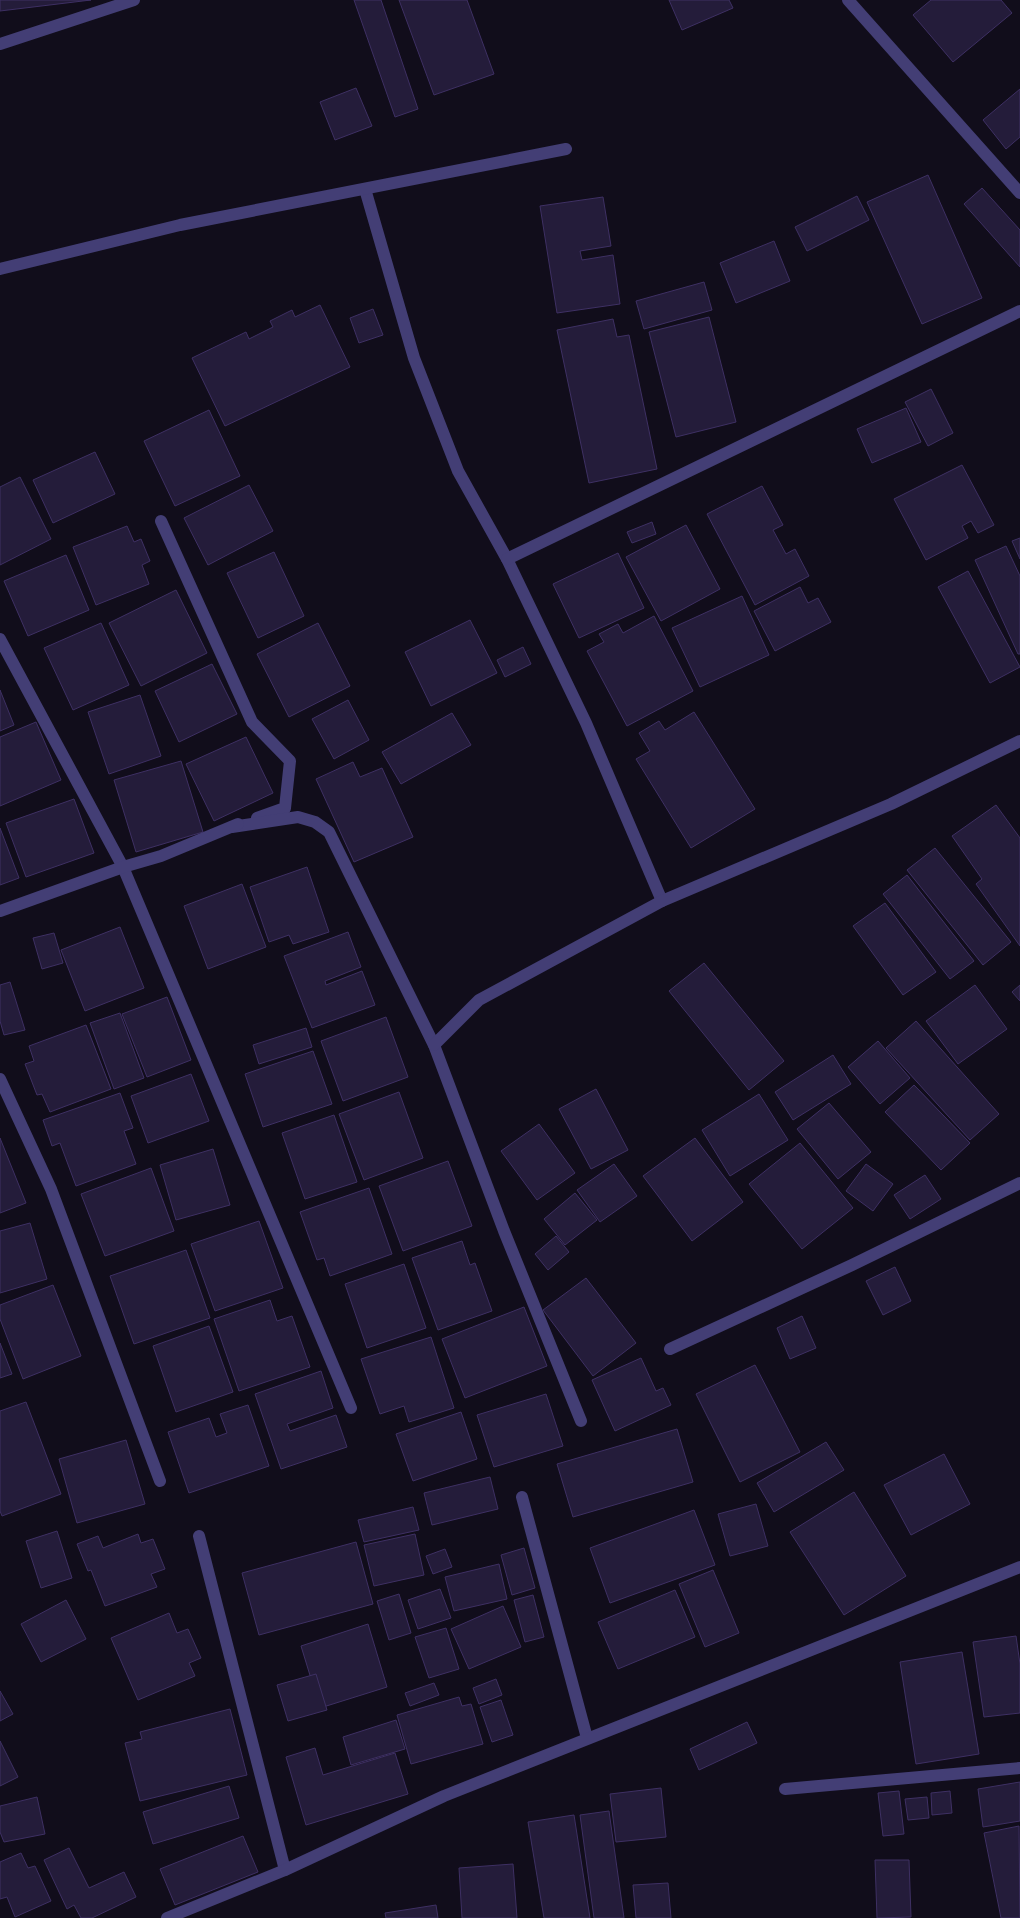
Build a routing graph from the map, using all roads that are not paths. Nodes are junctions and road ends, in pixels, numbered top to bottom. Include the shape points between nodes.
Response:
1 (134, 0) edge
2 (848, 0) edge
3 (0, 44) edge
4 (566, 149) dead end
5 (365, 188) junction
6 (1020, 193) edge
7 (0, 268) edge
8 (1020, 311) edge
9 (161, 521) dead end
10 (506, 559) junction
11 (0, 639) edge
12 (1020, 742) edge
13 (232, 827) junction
14 (123, 867) junction
15 (662, 901) junction
16 (0, 911) edge
17 (434, 1045) junction
18 (0, 1079) edge
19 (1020, 1183) edge
20 (670, 1349) dead end
21 (351, 1408) dead end
22 (581, 1421) dead end
23 (160, 1481) dead end
24 (522, 1497) dead end
25 (199, 1536) dead end
26 (1020, 1567) edge
27 (587, 1738) junction
28 (1020, 1768) edge
29 (784, 1789) dead end
30 (284, 1870) junction
31 (167, 1918) edge

1 - 3 street
2 - 6 street
4 - 5 street
5 - 7 street via 180,225
5 - 10 street via 414,358 458,471
8 - 10 street
9 - 13 street via 252,722 290,760 285,808
10 - 15 street via 586,723
11 - 14 street
12 - 15 street via 891,804
13 - 14 street via 161,856
13 - 17 street via 298,817 315,822 329,832
14 - 16 street
14 - 21 street
15 - 17 street via 479,1000
17 - 22 street via 504,1232
18 - 23 street via 51,1189
19 - 20 street
24 - 27 street
25 - 30 street
26 - 27 street
27 - 30 street via 444,1796
28 - 29 street
30 - 31 street

